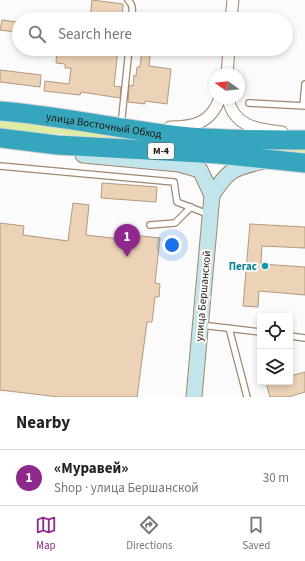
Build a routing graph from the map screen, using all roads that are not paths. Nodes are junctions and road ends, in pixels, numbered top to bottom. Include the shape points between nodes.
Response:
1 (128, 0) edge
2 (233, 0) edge
3 (133, 12) edge
4 (232, 12) edge
5 (128, 56) edge
6 (228, 56) edge
7 (227, 68) edge
8 (305, 84) edge
9 (249, 103) dead end
10 (218, 104) edge
11 (230, 104) edge
12 (304, 106) edge
13 (0, 111) edge
14 (121, 128) junction
15 (305, 134) edge
16 (0, 138) edge
17 (305, 140) edge
18 (56, 145) junction
19 (266, 160) junction
20 (305, 163) edge
21 (0, 166) edge
22 (212, 195) junction
23 (190, 207) junction
24 (210, 215) junction
25 (150, 225) dead end
26 (201, 325) junction
27 (229, 328) junction
28 (257, 332) edge
29 (293, 336) edge
30 (305, 338) edge
31 (194, 397) edge
32 (247, 397) edge

1 - 3 lane
2 - 4 street
5 - 14 lane
6 - 7 street
8 - 12 lane
9 - 12 lane
10 - 14 street via 207,118 188,127 163,128 142,125
11 - 15 street via 232,113 244,124 268,130
13 - 14 highway, улица Восточный Обход / М-4 via 36,114
14 - 17 highway, улица Восточный Обход / М-4 via 190,137
16 - 18 highway, улица Восточный Обход / М-4
18 - 19 highway, улица Восточный Обход / М-4 via 218,154
18 - 22 street via 71,154 179,164 200,170
19 - 20 highway, улица Восточный Обход / М-4
19 - 22 street, улица Бершанской via 234,169 223,178
21 - 23 lane via 174,182 177,202
22 - 24 street, улица Бершанской
23 - 24 lane
23 - 25 lane via 175,223
24 - 26 street, улица Бершанской
26 - 27 lane
26 - 31 street, улица Бершанской
27 - 28 lane
27 - 32 lane
29 - 30 lane

